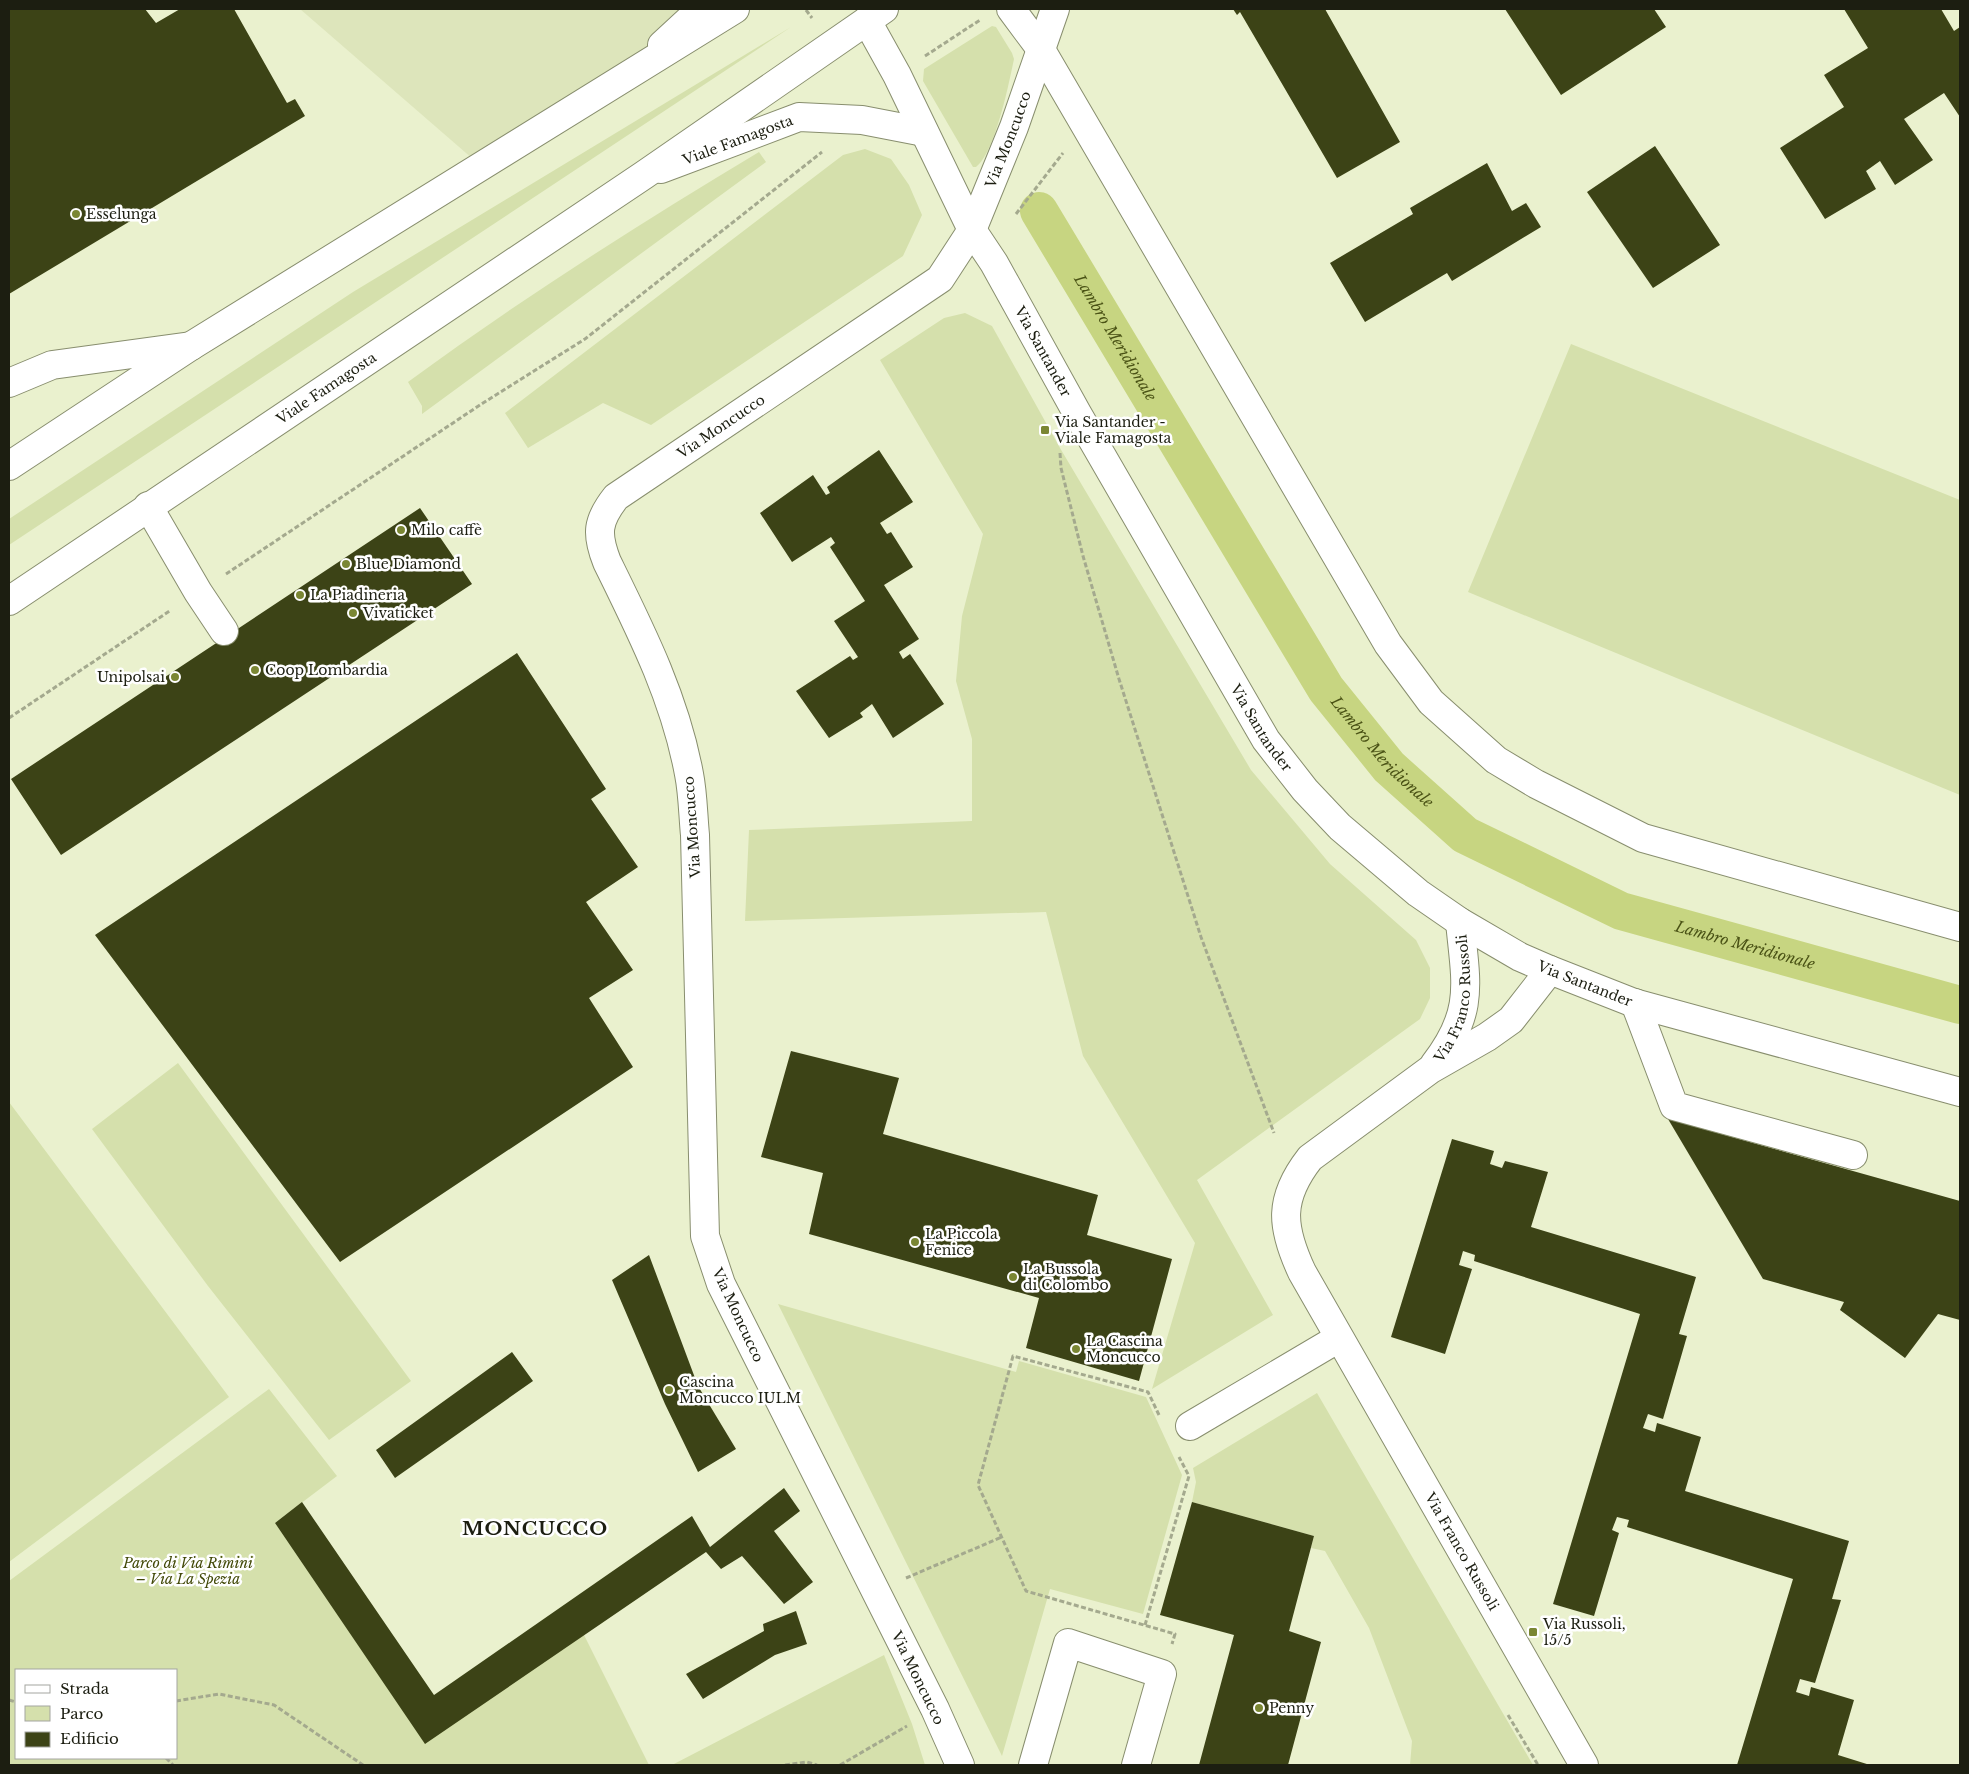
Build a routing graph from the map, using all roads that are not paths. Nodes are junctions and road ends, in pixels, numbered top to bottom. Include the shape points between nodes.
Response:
1 (701, 9) edge
2 (735, 9) edge
3 (1055, 9) edge
4 (1000, 12) edge
5 (870, 13) edge
6 (1040, 48) junction
7 (626, 78) junction
8 (924, 132) junction
9 (644, 175) junction
10 (972, 230) junction
11 (191, 346) junction
12 (9, 383) edge
13 (9, 466) edge
14 (148, 506) junction
15 (9, 601) edge
16 (224, 631) dead end
17 (1460, 922) junction
18 (1960, 927) edge
19 (1550, 970) junction
20 (1635, 1003) junction
21 (1431, 1069) junction
22 (1960, 1092) edge
23 (1853, 1155) dead end
24 (1339, 1338) junction
25 (1190, 1426) dead end
26 (960, 1765) edge
27 (1034, 1765) edge
28 (1136, 1765) edge
29 (1584, 1765) edge

1 - 7 street
2 - 7 street
3 - 6 street
4 - 6 street
5 - 8 street, Via Santander
5 - 9 street, Viale Famagosta
6 - 10 street, Via Moncucco via 1014,127
6 - 18 street via 1388,644 1437,708 1496,760 1643,838
7 - 11 street
8 - 9 street, Viale Famagosta via 862,120 799,117
8 - 10 street, Via Santander
9 - 14 street, Viale Famagosta
10 - 17 street, Via Santander via 994,263 1266,740 1305,790 1340,827 1418,893
10 - 26 street, Via Moncucco via 940,279 616,497 606,509 598,528 607,562 663,680 690,775 695,835 705,1236 721,1284 935,1709
11 - 12 street via 52,364
11 - 13 street
14 - 15 street, Viale Famagosta
14 - 16 street
17 - 19 street, Via Santander via 1520,957
17 - 21 street, Via Franco Russoli via 1464,1008 1448,1046
19 - 20 street, Via Santander
19 - 21 street, Via Franco Russoli via 1511,1020
20 - 22 street, Via Santander
20 - 23 street via 1674,1106
21 - 24 street, Via Franco Russoli via 1321,1147 1296,1175 1289,1192 1285,1221 1294,1255
24 - 25 street
24 - 29 street, Via Franco Russoli
27 - 28 street via 1068,1643 1162,1674

